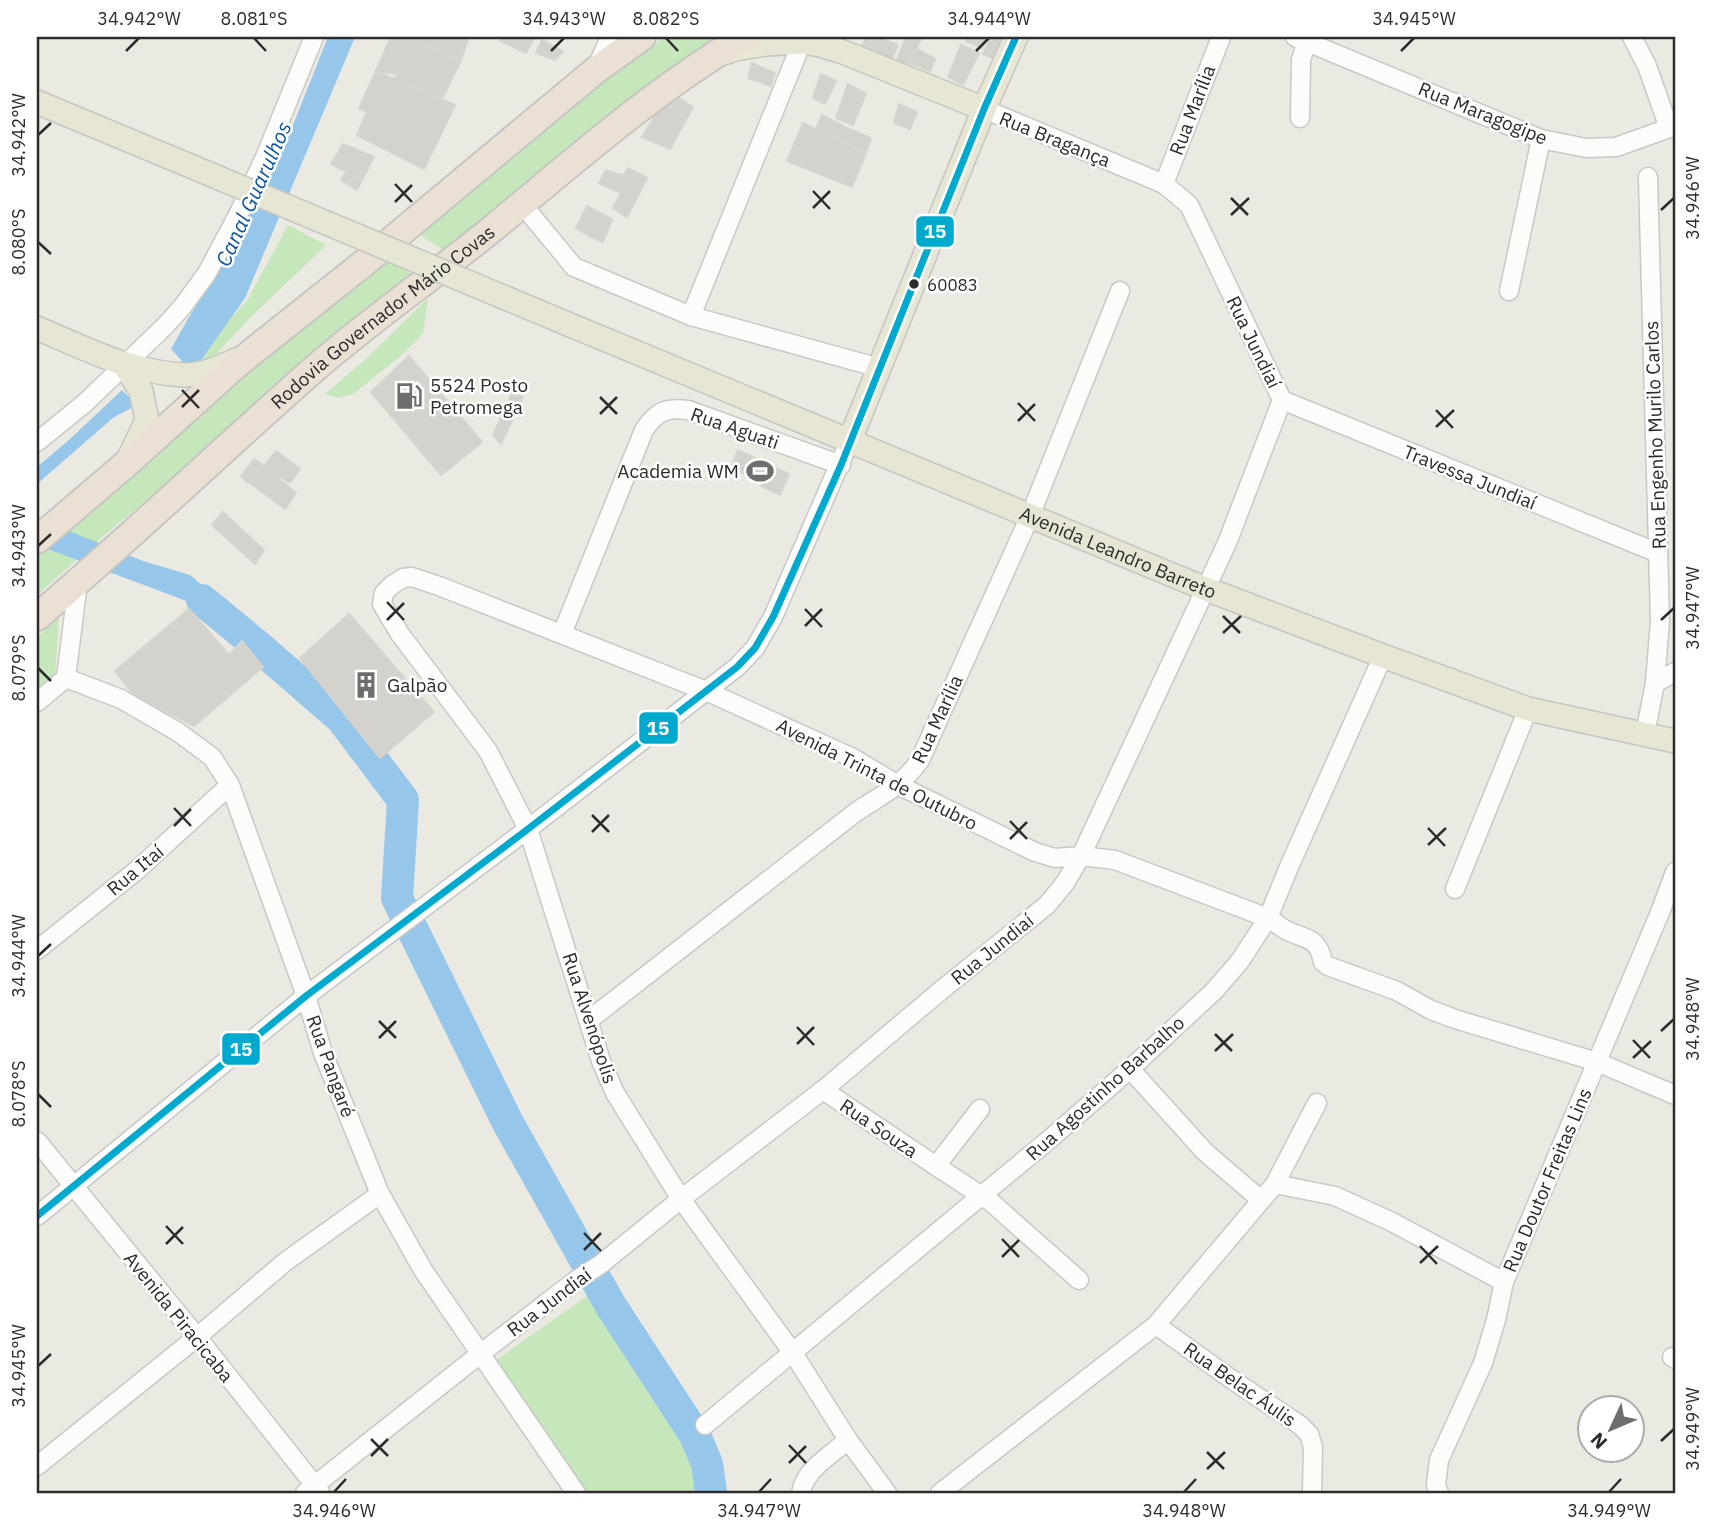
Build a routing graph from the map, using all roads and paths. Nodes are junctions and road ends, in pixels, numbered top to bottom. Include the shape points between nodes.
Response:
1 (314, 37) edge
2 (610, 37) edge
3 (642, 37) edge
4 (744, 37) edge
5 (1016, 37) edge
6 (1220, 37) edge
7 (1632, 37) edge
8 (1301, 39) edge
9 (802, 42) junction
10 (706, 60) junction
11 (596, 70) junction
12 (37, 103) edge
13 (984, 110) junction
14 (1300, 118) dead end
15 (1672, 127) edge
16 (1541, 139) junction
17 (1648, 177) dead end
18 (1164, 184) junction
19 (522, 204) junction
20 (1120, 291) dead end
21 (1509, 291) dead end
22 (691, 316) junction
23 (37, 328) edge
24 (251, 353) junction
25 (880, 368) junction
26 (141, 374) junction
27 (1282, 400) junction
28 (850, 440) junction
29 (37, 442) edge
30 (126, 464) junction
31 (841, 465) junction
32 (1030, 516) junction
33 (37, 540) edge
34 (1658, 553) junction
35 (78, 582) junction
36 (1206, 589) junction
37 (384, 593) joint
38 (37, 617) edge
39 (562, 634) junction
40 (1382, 656) junction
41 (1675, 672) edge
42 (66, 678) junction
43 (1655, 683) junction
44 (706, 691) junction
45 (37, 702) edge
46 (1528, 709) junction
47 (1645, 734) junction
48 (1675, 741) edge
49 (230, 785) junction
50 (898, 785) junction
51 (528, 829) junction
52 (1081, 856) junction
53 (1675, 872) edge
54 (1455, 889) dead end
55 (1268, 918) junction
56 (37, 950) edge
57 (306, 996) junction
58 (589, 1020) junction
59 (1597, 1062) junction
60 (1129, 1069) junction
61 (822, 1090) junction
62 (1675, 1095) edge
63 (1317, 1102) dead end
64 (980, 1109) dead end
65 (37, 1141) edge
66 (936, 1166) junction
67 (1275, 1184) junction
68 (73, 1186) junction
69 (380, 1194) junction
70 (982, 1196) junction
71 (681, 1199) junction
72 (1261, 1200) junction
73 (37, 1216) edge
74 (1079, 1280) dead end
75 (1504, 1282) junction
76 (1156, 1325) junction
77 (197, 1337) junction
78 (793, 1353) junction
79 (480, 1354) junction
80 (705, 1425) dead end
81 (848, 1440) junction
82 (37, 1466) edge
83 (313, 1491) edge
84 (576, 1493) edge
85 (801, 1493) edge
86 (887, 1493) edge
87 (940, 1493) edge
88 (1312, 1493) edge
89 (1439, 1493) edge

1 - 26 street via 239,213 207,273 166,325
2 - 11 street
3 - 11 highway
4 - 10 highway, Rodovia Governador Mário Covas
5 - 13 main road
6 - 18 street, Rua Marília
7 - 15 street
8 - 14 street
8 - 16 street, Rua Maragogipe
9 - 10 main road, Rua Bragança via 736,49
9 - 13 main road, Rua Bragança via 843,52
9 - 22 street
10 - 19 highway, Rodovia Governador Mário Covas via 625,118
11 - 24 highway
12 - 28 main road, Avenida Leandro Barreto, bridge
13 - 18 street, Rua Bragança
13 - 25 main road
15 - 16 street, Rua Maragogipe via 1616,147 1586,148
16 - 21 street
17 - 34 street, Rua Engenho Murilo Carlos
18 - 27 street, Rua Jundiaí via 1189,205
19 - 22 street via 574,267
19 - 35 highway, Rodovia Governador Mário Covas via 315,369
20 - 32 street, Rua Marília
22 - 25 street
23 - 26 main road
24 - 26 main road via 209,371
24 - 30 highway
25 - 28 main road
26 - 29 street via 85,403
26 - 30 main road via 146,420
27 - 34 street, Travessa Jundiaí
27 - 36 street, Rua Jundiaí
28 - 31 street
28 - 32 main road, Avenida Leandro Barreto
30 - 33 highway
31 - 39 street, Rua Aguati via 688,410 661,411 644,430
31 - 44 street via 755,648
32 - 36 main road, Avenida Leandro Barreto
32 - 50 street, Rua Marília via 920,761
34 - 43 street, Rua Engenho Murilo Carlos via 1660,621
35 - 38 highway, Rodovia Governador Mário Covas
35 - 42 street
36 - 40 main road, Avenida Leandro Barreto
36 - 52 street, Rua Jundiaí
37 - 39 street, Avenida Trinta de Outubro via 403,578 412,577
37 - 51 street, Rua Alvenópolis via 386,613 488,751
39 - 44 street, Avenida Trinta de Outubro
40 - 46 main road, Avenida Leandro Barreto
40 - 55 street, Rua Agostinho Barbalho
41 - 43 street
42 - 45 street
42 - 49 street, Rua Pangaré via 121,699 178,732 212,757
43 - 47 street, Rua Engenho Murilo Carlos
44 - 50 street, Avenida Trinta de Outubro via 853,758
44 - 51 street
46 - 47 main road, Avenida Leandro Barreto
46 - 54 street
47 - 48 main road, Avenida Leandro Barreto
49 - 56 street, Rua Itaí via 136,871
49 - 57 street, Rua Pangaré
50 - 52 street, Avenida Trinta de Outubro via 1035,852 1055,858
50 - 58 street, Rua Marília via 856,812
51 - 57 street
51 - 58 street, Rua Alvenópolis
52 - 55 street, Avenida Trinta de Outubro via 1115,860
52 - 61 street, Rua Jundiaí via 1046,905
53 - 59 street, Rua Doutor Freitas Lins
55 - 59 street, Avenida Trinta de Outubro via 1313,941 1328,966 1397,991 1455,1019
55 - 60 street, Rua Agostinho Barbalho via 1214,991
57 - 68 street
57 - 69 street, Rua Pangaré via 323,1053
58 - 71 street, Rua Alvenópolis via 615,1093
59 - 62 street, Avenida Trinta de Outubro
59 - 75 street, Rua Doutor Freitas Lins
60 - 70 street, Rua Agostinho Barbalho
60 - 72 street via 1205,1152
61 - 66 street, Rua Souza
61 - 71 street, Rua Jundiaí
63 - 67 street
64 - 66 street, Rua Souza
65 - 68 street, Avenida Piracicaba
66 - 70 street, Rua Souza
67 - 72 street
67 - 75 street via 1335,1196
68 - 73 street
68 - 77 street, Avenida Piracicaba
69 - 77 street via 285,1262
69 - 79 street, Rua Pangaré via 423,1270
70 - 74 street, Rua Souza
70 - 78 street, Rua Agostinho Barbalho
71 - 78 street, Rua Alvenópolis
71 - 79 street, Rua Jundiaí
72 - 76 street
75 - 89 street, Rua Doutor Freitas Lins via 1483,1363 1439,1460
76 - 87 street
76 - 88 street, Rua Belac Áulis via 1309,1434
77 - 82 street
77 - 83 street, Avenida Piracicaba
78 - 80 street, Rua Agostinho Barbalho
78 - 81 street, Rua Alvenópolis
79 - 83 street, Rua Jundiaí
79 - 84 street, Rua Pangaré
81 - 85 street via 809,1473
81 - 86 street, Rua Alvenópolis

